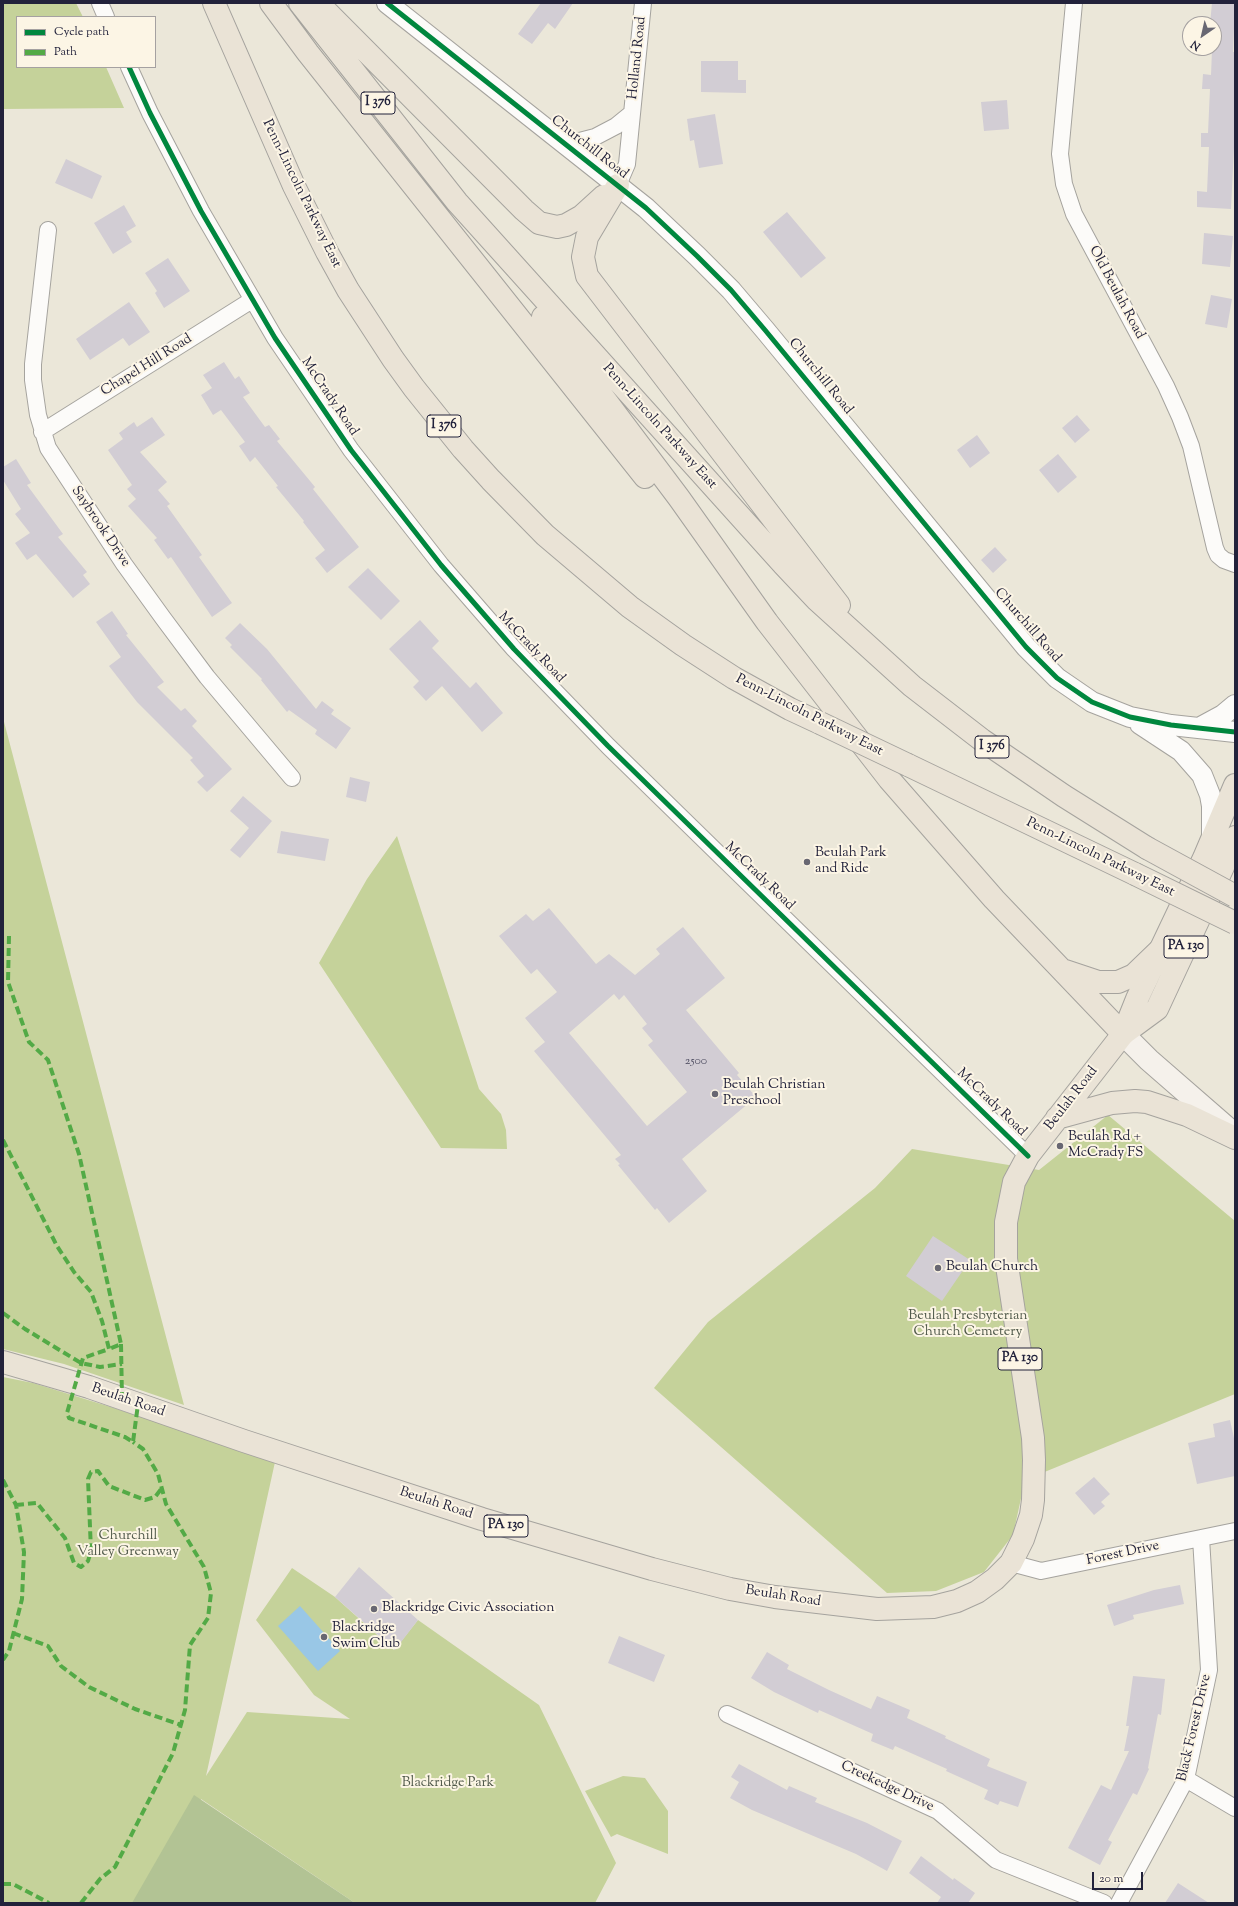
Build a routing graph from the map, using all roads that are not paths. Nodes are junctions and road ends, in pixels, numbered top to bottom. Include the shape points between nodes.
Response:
1 (100, 3) edge
2 (214, 3) edge
3 (271, 3) edge
4 (300, 3) edge
5 (318, 3) edge
6 (387, 3) edge
7 (643, 3) edge
8 (1074, 3) edge
9 (106, 16) edge
10 (129, 68) edge
11 (632, 113) junction
12 (564, 145) junction
13 (618, 185) junction
14 (457, 202) junction
15 (48, 230) dead end
16 (252, 300) junction
17 (42, 432) junction
18 (1235, 564) edge
19 (767, 622) junction
20 (878, 657) junction
21 (1235, 705) edge
22 (1130, 717) junction
23 (1199, 728) junction
24 (1235, 732) edge
25 (292, 778) dead end
26 (1235, 785) edge
27 (1235, 837) edge
28 (1212, 839) junction
29 (1235, 896) edge
30 (1235, 923) edge
31 (1162, 949) junction
32 (1060, 970) junction
33 (1124, 1034) junction
34 (1058, 1118) junction
35 (1235, 1136) edge
36 (1028, 1156) junction
37 (3, 1362) edge
38 (1235, 1531) edge
39 (1201, 1538) junction
40 (1011, 1563) junction
41 (727, 1714) dead end
42 (1186, 1779) junction
43 (1235, 1808) edge
44 (1104, 1903) edge
45 (1119, 1903) edge

1 - 9 street
2 - 30 main road, Penn-Lincoln Parkway East / I 376, bridge via 294,186 348,290 393,359 438,419 491,480 545,535 630,607 682,645 734,678 784,706
3 - 19 main road via 667,505
4 - 14 main road, Penn-Lincoln Parkway East / I 376
5 - 13 main road via 524,210 540,223 549,226 566,225 582,216
6 - 12 street, Churchill Road
7 - 11 street, Holland Road
8 - 18 street, Old Beulah Road via 1060,154 1064,184 1074,214 1180,417 1191,446 1218,555
10 - 16 street, McCrady Road via 201,211
11 - 12 street, Holland Road via 596,137
11 - 13 street, Holland Road via 627,164
12 - 13 street, Churchill Road
13 - 20 main road via 587,237 583,257 587,276
13 - 22 street, Churchill Road via 670,230 731,290 1041,664 1092,702
14 - 19 main road via 679,498
14 - 20 main road, Penn-Lincoln Parkway East / I 376 via 783,564
15 - 17 street, Saybrook Drive via 33,364 35,398
16 - 17 street, Chapel Hill Road
16 - 36 street, McCrady Road via 351,450 441,565 503,637 608,746
17 - 25 street, Saybrook Drive via 57,463 128,570 207,677
19 - 32 main road via 913,807
20 - 29 main road, Penn-Lincoln Parkway East / I 376, bridge via 929,700 1064,796 1147,848
21 - 23 street via 1224,715
22 - 23 street, Churchill Road
22 - 28 street via 1173,744 1196,766 1210,795
23 - 24 street, Churchill Road
26 - 28 main road, Beulah Road / PA 130
27 - 33 main road, Beulah Road / PA 130 via 1158,1009
28 - 31 main road, Beulah Road / PA 130
31 - 32 main road via 1134,975 1118,982 1098,982
31 - 33 main road, Beulah Road / PA 130 via 1136,999
32 - 33 main road
33 - 34 main road, Beulah Road / PA 130
33 - 35 main road via 1149,1060
34 - 35 main road via 1112,1103 1141,1102 1182,1113
34 - 36 main road, Beulah Road / PA 130
36 - 40 main road, Beulah Road / PA 130 via 1018,1172 1011,1192 1006,1222 1006,1246 1009,1284 1032,1438 1034,1483 1031,1515
37 - 40 main road, Beulah Road / PA 130 via 89,1387 482,1519 730,1589 877,1609 934,1607 977,1592
38 - 39 street, Forest Drive
39 - 40 street, Forest Drive via 1041,1571
39 - 42 street, Black Forest Drive via 1209,1670
41 - 44 street, Creekedge Drive via 938,1811 996,1860
42 - 43 street
42 - 45 street, Black Forest Drive

